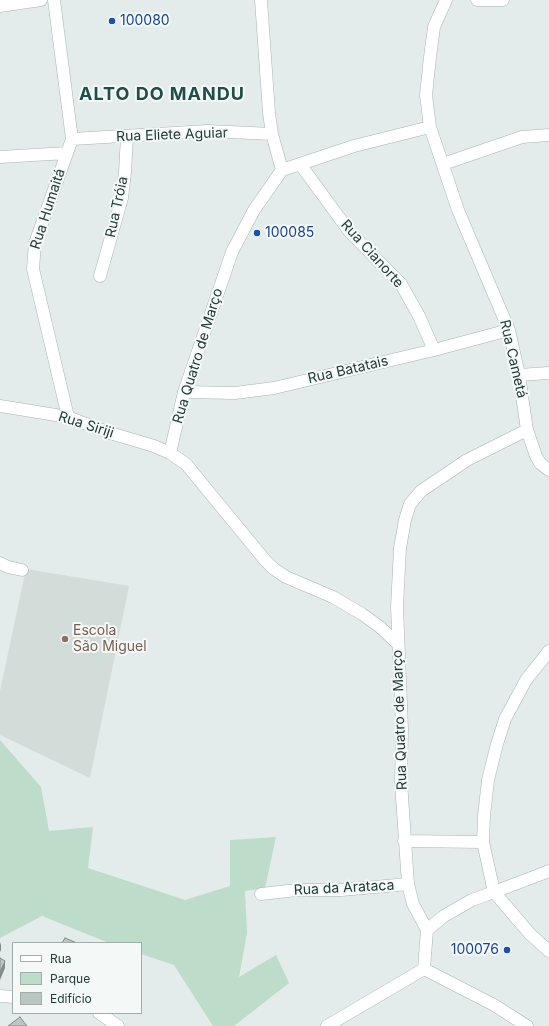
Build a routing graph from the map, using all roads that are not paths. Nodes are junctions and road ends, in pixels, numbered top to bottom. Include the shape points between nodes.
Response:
1 (41, 0) edge
2 (54, 0) edge
3 (261, 0) edge
4 (446, 0) edge
5 (477, 0) edge
6 (503, 0) edge
7 (0, 6) edge
8 (430, 127) junction
9 (272, 134) junction
10 (549, 134) edge
11 (127, 136) junction
12 (72, 139) junction
13 (67, 153) junction
14 (0, 157) edge
15 (300, 164) junction
16 (443, 164) junction
17 (282, 170) junction
18 (100, 276) dead end
19 (509, 330) junction
20 (434, 350) junction
21 (549, 373) edge
22 (519, 376) junction
23 (184, 392) junction
24 (0, 406) edge
25 (68, 416) junction
26 (527, 430) junction
27 (170, 453) junction
28 (549, 470) edge
29 (0, 563) edge
30 (22, 570) dead end
31 (398, 644) junction
32 (549, 651) edge
33 (404, 841) junction
34 (483, 842) junction
35 (549, 871) edge
36 (408, 884) junction
37 (494, 892) junction
38 (261, 894) dead end
39 (427, 930) junction
40 (549, 951) edge
41 (424, 969) junction
42 (0, 996) edge
43 (12, 997) edge
44 (100, 1014) edge
45 (338, 1023) edge
46 (118, 1026) edge
47 (327, 1026) edge
48 (527, 1026) edge

1 - 7 street
2 - 12 street, Rua Humaitá
3 - 9 street
4 - 8 street, Rua Cametá via 434,28 430,57 426,95
5 - 6 street
8 - 15 street via 354,146
8 - 16 street, Rua Cametá
9 - 11 street, Rua Eliete Aguiar via 208,131
9 - 17 street
10 - 16 street via 522,137
11 - 12 street, Rua Eliete Aguiar
11 - 18 street, Rua Tróia via 122,198
12 - 13 street, Rua Humaitá
13 - 14 street
13 - 25 street, Rua Humaitá via 35,243 33,269
15 - 17 street
15 - 20 street, Rua Cianorte via 349,231 401,284 420,316
16 - 19 street, Rua Cametá via 458,210
17 - 23 street, Rua Quatro de Março via 254,210 232,252
19 - 20 street, Rua Batatais
19 - 22 street, Rua Cametá
20 - 23 street, Rua Batatais via 274,388 235,393
21 - 22 street
22 - 26 street, Rua Cametá
23 - 27 street, Rua Quatro de Março
24 - 25 street, Rua Siriji
25 - 27 street, Rua Siriji
26 - 28 street, Rua Cametá via 536,456
26 - 31 street via 451,470 421,491 410,504 400,548
27 - 31 street, Rua Quatro de Março via 186,464 274,569 357,610
29 - 30 street
31 - 33 street, Rua Quatro de Março via 402,729 400,782
32 - 34 street via 526,680 503,726 488,780
33 - 34 street
33 - 36 street, Rua da Arataca
34 - 37 street
35 - 37 street
36 - 38 street, Rua da Arataca
36 - 39 street via 413,904
37 - 39 street via 450,912
37 - 40 street via 530,934
39 - 41 street
41 - 45 street
41 - 48 street via 494,1005
42 - 43 street
44 - 46 street
45 - 47 street

